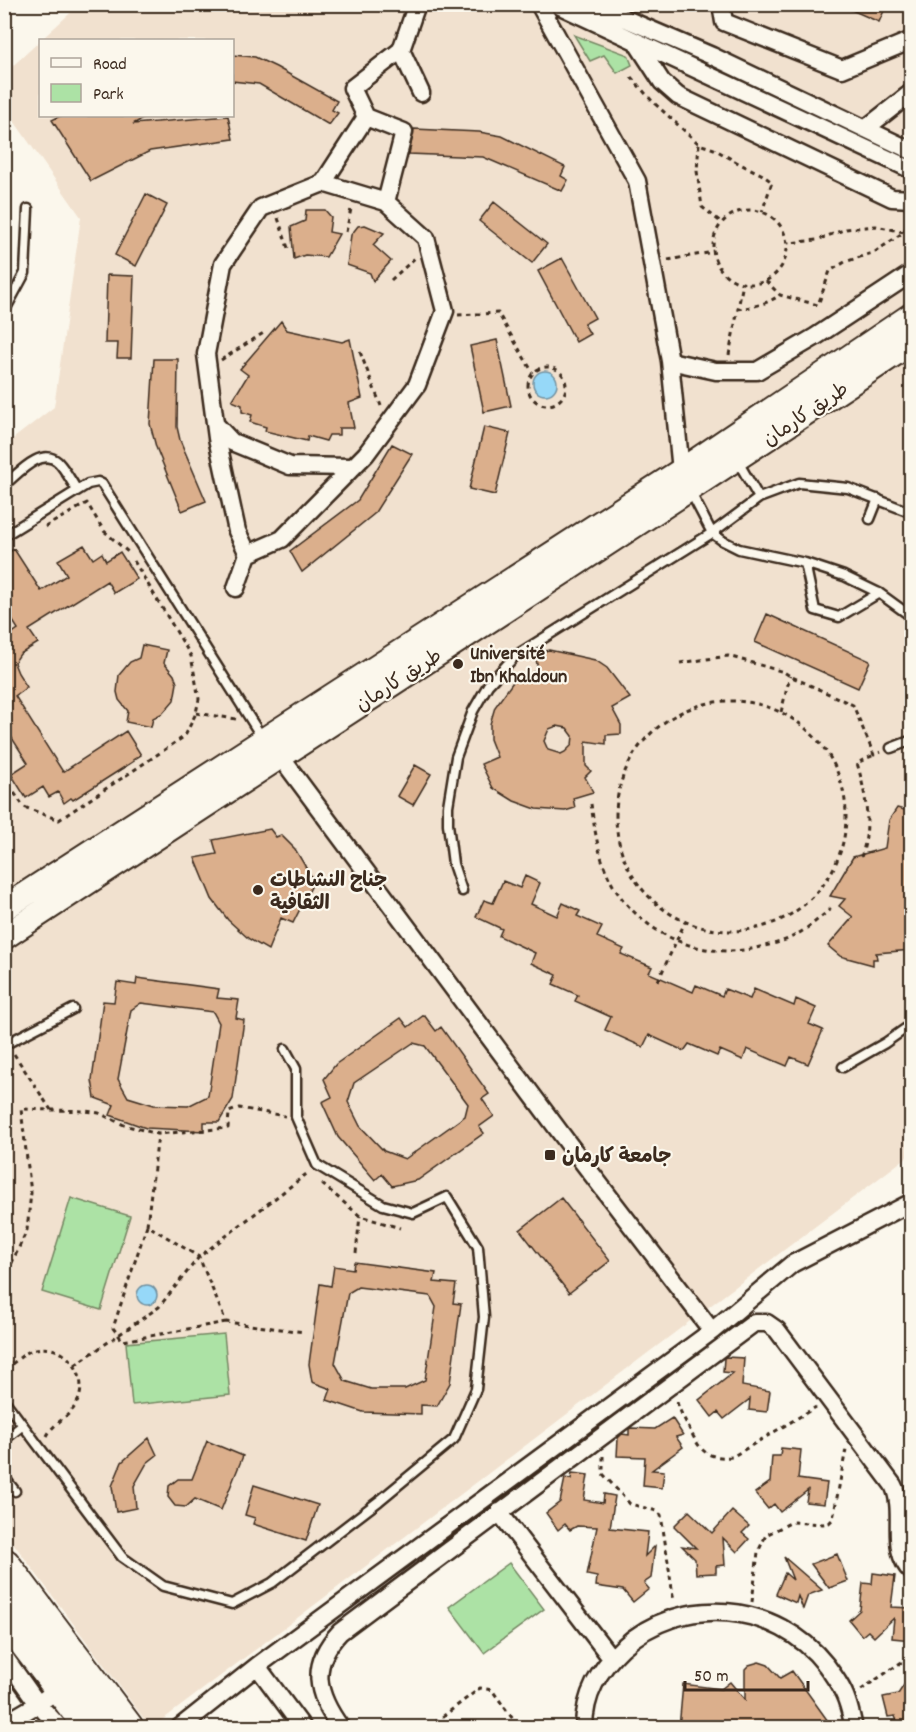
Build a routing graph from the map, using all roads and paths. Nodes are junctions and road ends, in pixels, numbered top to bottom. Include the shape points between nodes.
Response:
1 (417, 4) edge
2 (538, 4) edge
3 (556, 4) edge
4 (591, 4) edge
5 (721, 4) edge
6 (912, 40) edge
7 (638, 44) junction
8 (401, 50) junction
9 (631, 77) dead end
10 (912, 92) edge
11 (421, 93) dead end
12 (366, 117) junction
13 (865, 129) junction
14 (699, 144) junction
15 (912, 151) edge
16 (912, 170) edge
17 (323, 183) junction
18 (912, 199) edge
19 (353, 201) dead end
20 (386, 202) junction
21 (28, 208) dead end
22 (276, 210) dead end
23 (762, 212) junction
24 (912, 214) edge
25 (722, 223) junction
26 (346, 232) dead end
27 (904, 232) junction
28 (788, 243) junction
29 (288, 248) dead end
30 (713, 252) junction
31 (421, 264) dead end
32 (652, 264) junction
33 (912, 273) edge
34 (391, 280) dead end
35 (766, 281) junction
36 (743, 284) junction
37 (780, 295) junction
38 (737, 309) junction
39 (4, 312) edge
40 (452, 315) dead end
41 (912, 315) edge
42 (265, 332) dead end
43 (912, 342) edge
44 (360, 352) dead end
45 (218, 354) dead end
46 (670, 361) junction
47 (726, 371) junction
48 (532, 373) junction
49 (382, 411) dead end
50 (216, 426) junction
51 (737, 459) junction
52 (353, 467) junction
53 (685, 481) junction
54 (4, 485) edge
55 (77, 490) junction
56 (759, 498) junction
57 (878, 499) junction
58 (912, 513) edge
59 (870, 519) dead end
60 (36, 532) dead end
61 (712, 533) junction
62 (4, 536) edge
63 (248, 554) junction
64 (805, 563) junction
65 (236, 588) dead end
66 (879, 592) junction
67 (912, 616) edge
68 (680, 663) dead end
69 (790, 676) junction
70 (780, 712) junction
71 (196, 713) junction
72 (265, 738) junction
73 (912, 740) edge
74 (891, 748) joint
75 (874, 755) junction
76 (4, 778) edge
77 (591, 804) dead end
78 (861, 857) dead end
79 (462, 891) dead end
80 (834, 906) dead end
81 (4, 908) edge
82 (685, 922) junction
83 (4, 937) edge
84 (676, 941) junction
85 (658, 981) dead end
86 (73, 1009) dead end
87 (912, 1024) edge
88 (6, 1045) edge
89 (285, 1049) dead end
90 (843, 1067) dead end
91 (51, 1110) junction
92 (288, 1124) dead end
93 (158, 1134) junction
94 (312, 1175) dead end
95 (320, 1182) dead end
96 (912, 1202) edge
97 (360, 1216) junction
98 (147, 1225) junction
99 (400, 1228) dead end
100 (356, 1253) dead end
101 (199, 1257) junction
102 (4, 1280) edge
103 (226, 1322) junction
104 (712, 1331) junction
105 (304, 1332) dead end
106 (119, 1336) junction
107 (75, 1365) junction
108 (4, 1368) edge
109 (685, 1396) dead end
110 (828, 1400) junction
111 (6, 1404) edge
112 (23, 1425) junction
113 (850, 1428) junction
114 (604, 1434) junction
115 (4, 1440) edge
116 (45, 1453) junction
117 (4, 1478) edge
118 (15, 1491) dead end
119 (499, 1512) junction
120 (4, 1565) edge
121 (912, 1572) edge
122 (4, 1614) edge
123 (750, 1616) junction
124 (676, 1617) junction
125 (912, 1655) edge
126 (4, 1656) edge
127 (611, 1659) junction
128 (257, 1666) junction
129 (49, 1696) junction
130 (847, 1699) junction
131 (4, 1724) edge
132 (60, 1728) edge
133 (92, 1728) edge
134 (127, 1728) edge
135 (179, 1728) edge
136 (303, 1728) edge
137 (341, 1728) edge
138 (428, 1728) edge
139 (523, 1728) edge
140 (584, 1728) edge
141 (854, 1728) edge

1 - 8 street
2 - 32 street via 638,181
3 - 7 street
4 - 13 street
5 - 6 street via 724,22 842,69
7 - 16 street
7 - 18 street via 662,82 678,96 892,198
8 - 11 street
8 - 12 street via 352,88
9 - 14 path
10 - 13 street
12 - 17 street
12 - 20 street via 404,132
13 - 15 street
14 - 23 path via 714,148 772,182
14 - 25 path via 697,171 702,207
17 - 20 street
17 - 50 street via 261,208 223,264 206,354
19 - 26 path
20 - 52 street via 426,238 445,311 417,385
21 - 39 lane via 25,273
22 - 29 path
23 - 25 path via 740,211
23 - 28 path via 779,223
24 - 27 path
25 - 30 path
27 - 28 path via 876,226
27 - 37 path via 875,252 830,271 818,305
28 - 35 path via 785,261
30 - 32 path
30 - 36 path via 720,269
31 - 34 path via 418,254
32 - 46 street
33 - 47 street via 757,371
35 - 36 path
35 - 37 path
36 - 38 path
37 - 38 path via 756,306
38 - 47 path
40 - 48 path via 498,312
41 - 53 street, طريق كارمان
42 - 45 path via 218,363
43 - 51 street, طريق كارمان
44 - 49 path
46 - 47 street
46 - 53 street
48 - 48 path via 528,384 530,396 546,405 559,401 566,391 561,373 549,367
50 - 52 street via 232,442 290,466
50 - 63 street via 237,531
51 - 53 street, طريق كارمان
51 - 56 lane
52 - 63 street via 282,539
53 - 61 lane
53 - 72 street, طريق كارمان
54 - 55 lane via 43,457 57,461
55 - 62 lane
55 - 72 lane via 93,482 102,484
56 - 57 lane via 799,483 848,488
56 - 61 lane
57 - 58 lane
57 - 59 lane
60 - 71 path via 87,503 104,531 129,552 191,656 199,699
61 - 64 lane via 738,549
61 - 79 lane via 515,656 488,685 456,756 448,806 453,864
63 - 65 street
64 - 66 lane
64 - 66 lane via 815,610 839,617
66 - 67 lane
68 - 69 path via 728,656
69 - 70 path
69 - 75 path via 853,705
70 - 82 path via 815,736 836,768 846,805 838,857 822,892 765,927 728,932
70 - 82 path via 749,701 712,701 676,713 646,736 621,780 612,817 633,878 657,906
71 - 72 path
71 - 76 path via 185,736 59,820 24,807
72 - 81 street, طريق كارمان
72 - 83 street, طريق كارمان
72 - 104 street
73 - 74 lane
74 - 75 path
75 - 78 path via 857,763 866,793 866,844
77 - 84 path via 603,863 614,887 652,927
80 - 84 path via 793,937 743,952 697,948
82 - 84 path
84 - 85 path
86 - 88 lane
87 - 90 lane
88 - 91 path
89 - 116 lane via 296,1069 296,1117 317,1165 383,1205 413,1213 447,1197 478,1247 484,1317 476,1389 454,1439 272,1583 232,1604 163,1586 122,1557
91 - 93 path via 99,1113
91 - 102 path via 21,1109 32,1193 27,1230
92 - 93 path via 285,1117 239,1108 229,1112 228,1128
93 - 98 path
94 - 101 path via 309,1172
95 - 97 path
96 - 104 street via 792,1264
97 - 99 path
97 - 100 path
98 - 101 path
98 - 106 path via 113,1328
101 - 103 path
101 - 106 path via 159,1307
103 - 105 path
103 - 106 path via 123,1341
104 - 128 street
106 - 107 path
107 - 108 path via 59,1351 37,1349
107 - 116 path via 80,1375 80,1396 68,1414 52,1427
109 - 110 path via 676,1403 699,1448 718,1458 732,1457
110 - 113 street
110 - 114 street via 777,1330 767,1323 754,1323
111 - 112 lane
112 - 115 lane
112 - 116 lane
113 - 121 street via 896,1491 900,1505 900,1554
113 - 123 path via 833,1519 823,1524 792,1522 766,1535 758,1552
114 - 119 street
114 - 124 path via 603,1474 630,1504 662,1515
117 - 118 lane
119 - 127 street
119 - 137 street via 332,1640 322,1659 319,1682 324,1703
120 - 134 highway
122 - 129 highway
123 - 124 street via 717,1611
123 - 130 street via 775,1624 811,1649
124 - 127 street via 631,1640
125 - 130 path
126 - 129 street
127 - 140 street via 589,1692
128 - 135 street
128 - 136 street
129 - 131 street
129 - 132 street
129 - 133 highway
130 - 141 street
138 - 139 path via 476,1690 487,1688

